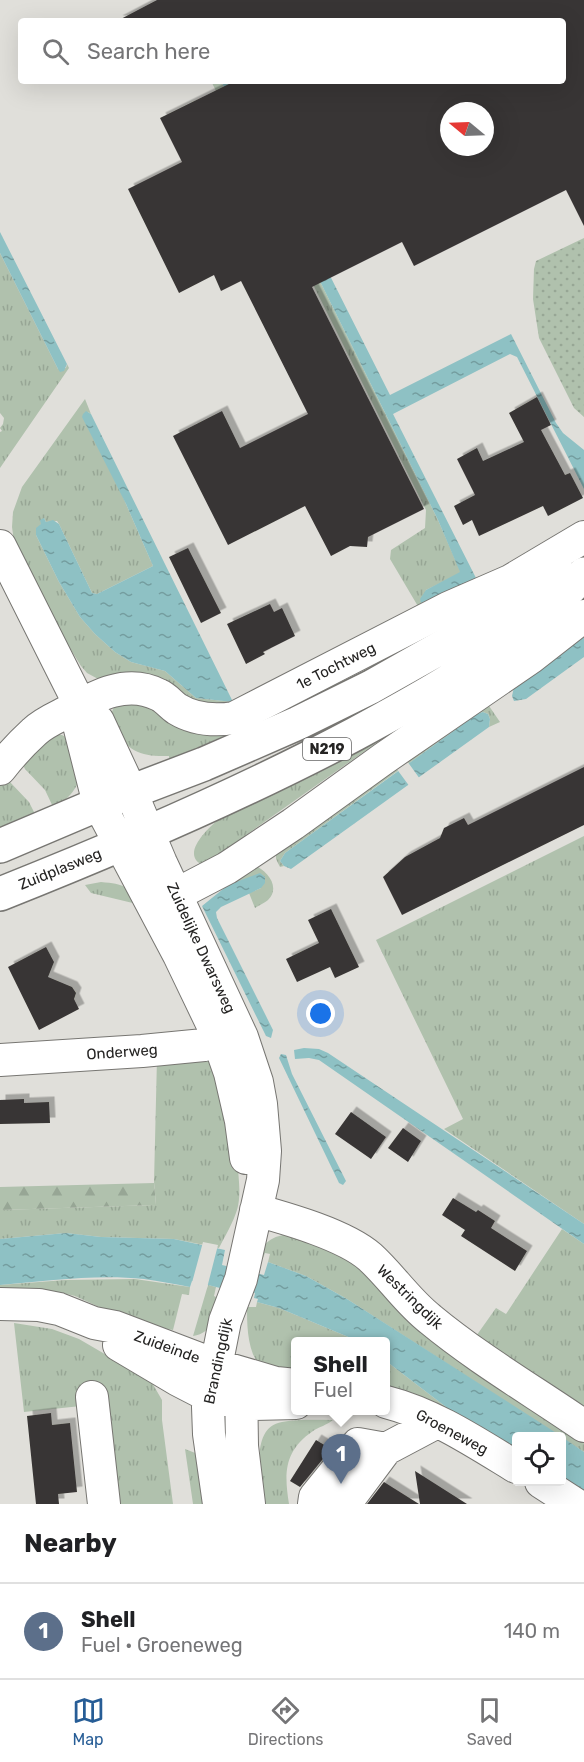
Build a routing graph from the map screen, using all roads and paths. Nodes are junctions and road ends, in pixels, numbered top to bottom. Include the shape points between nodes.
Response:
1 (584, 537) edge
2 (0, 546) edge
3 (584, 566) edge
4 (584, 574) edge
5 (584, 616) edge
6 (80, 705) junction
7 (0, 769) edge
8 (131, 792) junction
9 (99, 804) junction
10 (134, 839) junction
11 (0, 846) edge
12 (0, 894) edge
13 (164, 900) junction
14 (231, 1039) junction
15 (0, 1060) edge
16 (256, 1210) junction
17 (241, 1278) joint
18 (0, 1304) edge
19 (94, 1323) junction
20 (228, 1368) junction
21 (291, 1384) edge
22 (209, 1396) junction
23 (92, 1397) dead end
24 (241, 1403) junction
25 (291, 1403) edge
26 (390, 1403) edge
27 (437, 1422) junction
28 (584, 1426) edge
29 (386, 1449) junction
30 (512, 1465) edge
31 (547, 1486) edge
32 (104, 1504) edge
33 (219, 1504) edge
34 (249, 1504) edge
35 (314, 1504) edge
36 (345, 1504) edge
37 (575, 1504) edge

1 - 6 street, 1e Tochtweg via 510,580 234,718 214,721 190,716 159,695 130,687 111,690
2 - 6 street, Zuidelijke Dwarsweg
3 - 8 main road, N219 via 371,687 298,723
4 - 10 main road, N219 via 498,649 398,711 292,768
5 - 13 street via 293,824 227,868
6 - 7 street via 35,730
6 - 8 street, Zuidelijke Dwarsweg via 98,721
6 - 9 street, Zuidelijke Dwarsweg via 79,725
8 - 9 main road, N219
8 - 10 street, Zuidelijke Dwarsweg
9 - 10 street, Zuidelijke Dwarsweg
9 - 11 main road, N219
10 - 12 main road, Zuidplasweg / N219
10 - 13 street, Zuidelijke Dwarsweg
13 - 14 street, Zuidelijke Dwarsweg
14 - 15 street, Onderweg via 142,1051
14 - 16 street, Zuidelijke Dwarsweg via 257,1082 264,1166
16 - 17 street, Zuidelijke Dwarsweg
16 - 28 street, Westringdijk via 302,1224 369,1256 429,1318
17 - 20 street, Brandingdijk
18 - 19 street, Zuideinde via 59,1309
19 - 20 street, Zuideinde
19 - 22 street, Zuideinde via 123,1348
20 - 21 street
20 - 22 street, Brandingdijk
20 - 24 street, Brandingdijk
22 - 24 street
22 - 33 street, Brandingdijk via 209,1434
23 - 32 street
24 - 25 street
24 - 34 street, Brandingdijk
26 - 27 street, Groeneweg
27 - 29 street
27 - 30 street, Groeneweg
29 - 35 street via 358,1444 315,1497
29 - 36 street
31 - 37 street

